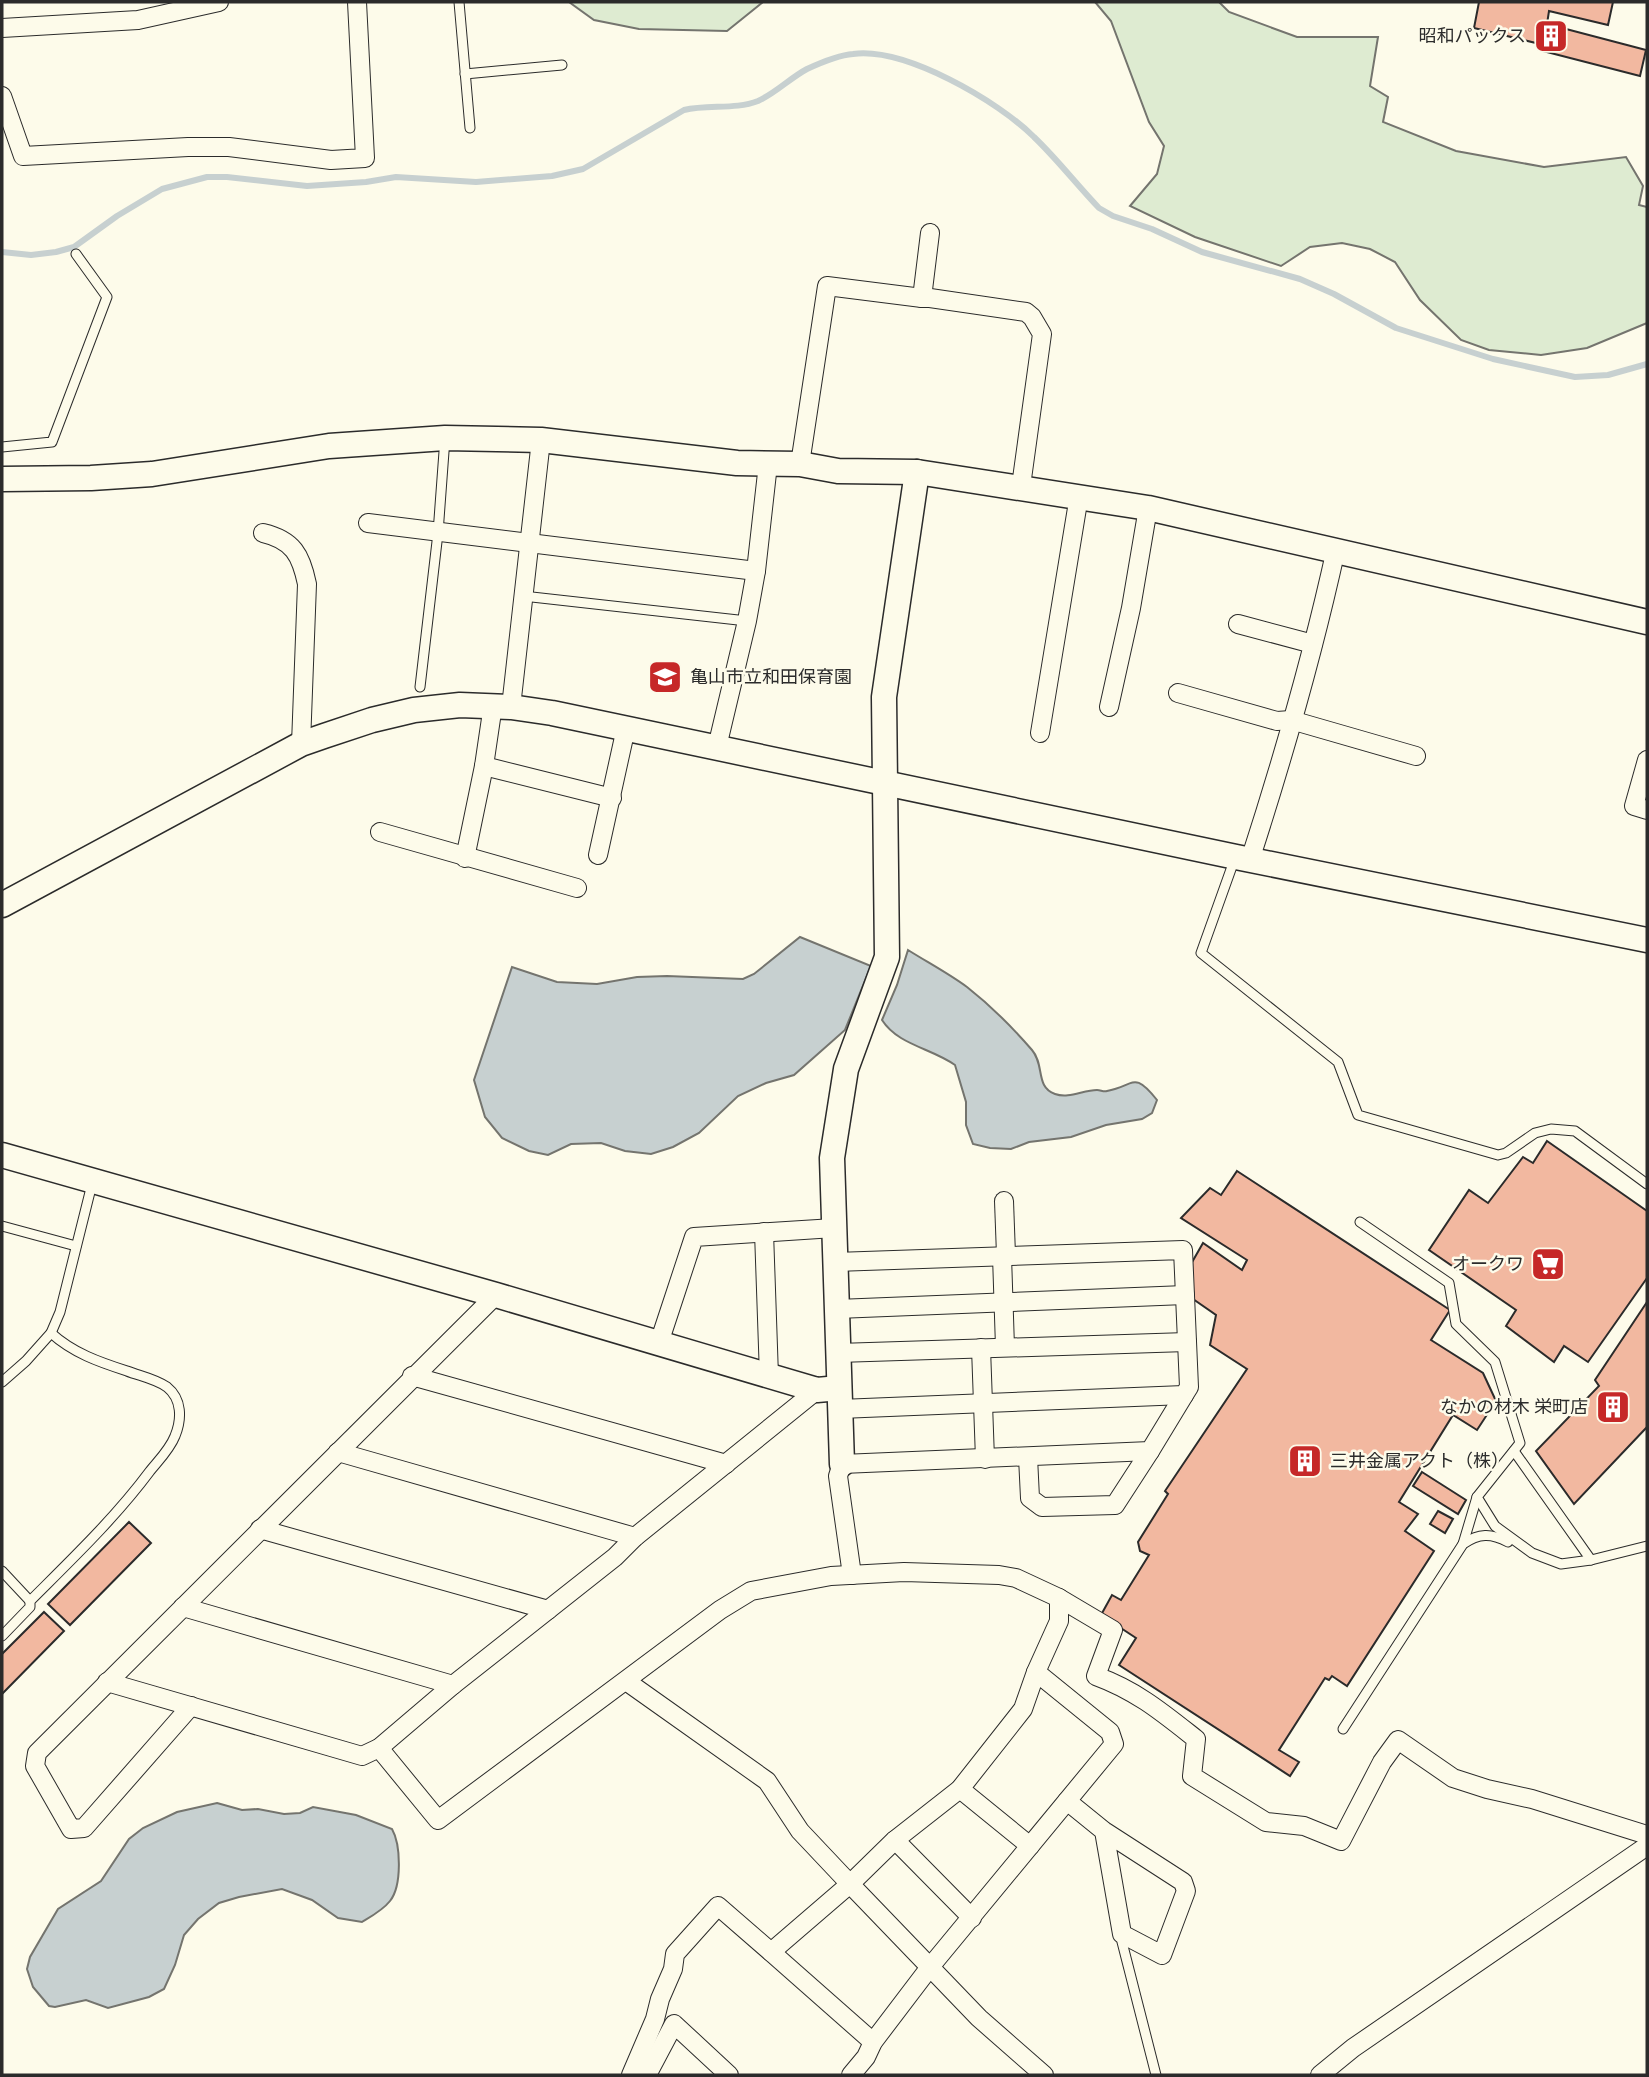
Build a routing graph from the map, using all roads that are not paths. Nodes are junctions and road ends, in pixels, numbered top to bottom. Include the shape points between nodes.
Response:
1 (219, 2) edge
2 (357, 2) edge
3 (459, 2) edge
4 (2, 28) edge
5 (562, 65) dead end
6 (465, 74) junction
7 (2, 96) edge
8 (470, 128) dead end
9 (930, 233) dead end
10 (76, 254) dead end
11 (922, 299) junction
12 (446, 438) junction
13 (541, 440) junction
14 (2, 447) edge
15 (768, 464) junction
16 (800, 464) junction
17 (917, 472) junction
18 (2, 479) edge
19 (1021, 486) junction
20 (1079, 496) junction
21 (1148, 508) junction
22 (368, 523) dead end
23 (263, 533) dead end
24 (438, 533) junction
25 (529, 544) junction
26 (1335, 549) junction
27 (755, 571) junction
28 (523, 596) junction
29 (747, 621) junction
30 (1647, 622) edge
31 (1238, 624) dead end
32 (1313, 644) junction
33 (420, 687) dead end
34 (1178, 693) dead end
35 (502, 706) junction
36 (1110, 707) dead end
37 (1291, 720) junction
38 (626, 728) junction
39 (1040, 733) dead end
40 (301, 744) junction
41 (717, 747) junction
42 (1416, 756) dead end
43 (1647, 760) edge
44 (484, 766) junction
45 (885, 782) junction
46 (611, 798) junction
47 (1647, 810) edge
48 (380, 832) dead end
49 (598, 855) dead end
50 (465, 858) junction
51 (1243, 858) junction
52 (578, 888) dead end
53 (2, 905) edge
54 (1647, 940) edge
55 (2, 1155) edge
56 (92, 1182) junction
57 (1647, 1184) edge
58 (1004, 1201) dead end
59 (1360, 1222) dead end
60 (2, 1226) edge
61 (834, 1228) junction
62 (764, 1232) junction
63 (76, 1247) junction
64 (1004, 1255) junction
65 (835, 1262) junction
66 (496, 1295) junction
67 (1185, 1296) junction
68 (1004, 1302) junction
69 (837, 1309) junction
70 (51, 1333) junction
71 (1187, 1342) junction
72 (659, 1343) junction
73 (1004, 1347) junction
74 (981, 1348) junction
75 (838, 1353) junction
76 (769, 1376) junction
77 (412, 1377) junction
78 (2, 1382) edge
79 (1184, 1395) junction
80 (832, 1396) junction
81 (983, 1403) junction
82 (1150, 1451) junction
83 (1514, 1451) junction
84 (338, 1452) junction
85 (1028, 1457) junction
86 (985, 1459) junction
87 (726, 1464) junction
88 (842, 1464) junction
89 (1476, 1497) junction
90 (260, 1529) junction
91 (635, 1537) junction
92 (1463, 1544) junction
93 (1647, 1546) edge
94 (1532, 1553) junction
95 (1591, 1560) junction
96 (2, 1572) edge
97 (852, 1574) junction
98 (1059, 1598) junction
99 (30, 1601) junction
100 (183, 1607) junction
101 (548, 1610) junction
102 (2, 1636) edge
103 (1036, 1672) junction
104 (626, 1681) junction
105 (107, 1682) junction
106 (453, 1685) junction
107 (191, 1706) junction
108 (1343, 1729) dead end
109 (379, 1748) junction
110 (960, 1789) junction
111 (1067, 1801) junction
112 (1104, 1831) junction
113 (1647, 1835) edge
114 (895, 1840) junction
115 (1030, 1846) junction
116 (1647, 1846) edge
117 (850, 1884) junction
118 (972, 1918) junction
119 (1122, 1934) junction
120 (771, 1952) junction
121 (930, 1967) junction
122 (873, 2042) junction
123 (1037, 2072) edge
124 (631, 2075) edge
125 (647, 2075) edge
126 (729, 2075) edge
127 (851, 2075) edge
128 (1156, 2075) edge
129 (1320, 2075) edge

1 - 4 street via 138,20
2 - 7 street via 365,158 331,160 229,147 23,156
3 - 6 lane
5 - 6 lane
6 - 8 lane
9 - 11 street
10 - 14 lane via 107,298 52,442
11 - 16 street via 827,286
11 - 19 street via 1026,312 1040,328
12 - 13 street
12 - 18 street via 329,446 152,474
12 - 24 lane
13 - 15 street
13 - 25 street
15 - 16 street
15 - 27 street
16 - 17 street via 838,471
17 - 19 street
17 - 45 street via 884,697
19 - 20 street
20 - 21 street
20 - 39 street
21 - 26 street
21 - 36 street
22 - 24 street
23 - 40 street via 280,537 296,552 307,584
24 - 25 street
24 - 33 lane
25 - 27 street
25 - 28 street
26 - 30 street
26 - 32 street
27 - 29 street
28 - 29 lane
28 - 35 street
29 - 41 street
31 - 32 street
32 - 37 street
34 - 37 street via 1277,721
35 - 38 street
35 - 40 street via 414,710
35 - 44 street
37 - 42 street
37 - 51 street
38 - 41 street
38 - 46 street
40 - 53 street
41 - 45 street
43 - 47 street via 1634,806
44 - 46 street
44 - 50 street
45 - 51 street
45 - 61 street via 887,957 844,1081 832,1158
46 - 49 street
48 - 50 street
50 - 52 street
51 - 54 street
51 - 57 lane via 1201,953 1338,1062 1357,1115 1498,1156 1535,1133 1575,1131
55 - 56 street
56 - 63 lane
56 - 66 street
58 - 64 street
59 - 83 lane via 1450,1283 1456,1324 1495,1362 1520,1443
60 - 63 lane
61 - 62 street
61 - 65 street
62 - 72 street via 694,1237
62 - 76 street
63 - 70 lane
64 - 65 street
64 - 67 street via 1183,1250
64 - 68 street
65 - 69 street
66 - 72 street
66 - 77 street
67 - 68 street
67 - 71 street
68 - 69 street
68 - 73 street
69 - 75 street
70 - 78 lane
70 - 99 lane via 96,1361 168,1387 178,1399 179,1417 174,1438 144,1479
71 - 73 street
71 - 79 street via 1189,1387
72 - 76 street
73 - 74 street
74 - 75 street
74 - 81 street
75 - 80 street
76 - 80 street
77 - 84 street
77 - 87 street
79 - 81 street
79 - 82 street
80 - 81 street
80 - 87 street
80 - 88 street
81 - 86 street
82 - 85 street
82 - 85 street via 1115,1505 1042,1507 1030,1498
83 - 89 lane
83 - 95 lane
84 - 90 street
84 - 91 street
85 - 86 street
86 - 88 street
87 - 91 street
88 - 97 street via 838,1476
89 - 92 lane
89 - 94 lane via 1495,1527
90 - 100 street
90 - 101 street
91 - 101 street
92 - 94 lane via 1476,1535 1495,1535
92 - 108 lane
93 - 95 lane
94 - 95 lane via 1561,1564
96 - 99 lane
97 - 98 street via 999,1575
97 - 104 street via 751,1591
98 - 103 street via 1059,1621
98 - 113 street via 1113,1630 1097,1676 1145,1699 1196,1739 1192,1776 1266,1822 1304,1826 1341,1841 1398,1740 1453,1779 1532,1798
99 - 102 lane via 30,1607
100 - 105 street
100 - 106 street
101 - 106 street
103 - 110 street via 1023,1709
103 - 111 street via 1110,1732 1114,1744
104 - 109 street via 438,1820
104 - 117 street via 767,1781 800,1831
105 - 107 street
105 - 107 street via 37,1753 35,1766 71,1829 83,1828
106 - 109 street
107 - 109 street via 362,1756
110 - 114 street
110 - 115 street
111 - 112 street
111 - 115 street
112 - 119 street
112 - 119 street via 1183,1882 1186,1891 1162,1955
114 - 117 street
114 - 118 street
115 - 118 street
116 - 129 street
117 - 120 street
117 - 121 street
118 - 121 street
119 - 128 lane
120 - 122 street
120 - 124 street via 718,1906 676,1954
121 - 122 street
121 - 123 street
122 - 127 street
125 - 126 street via 674,2024

